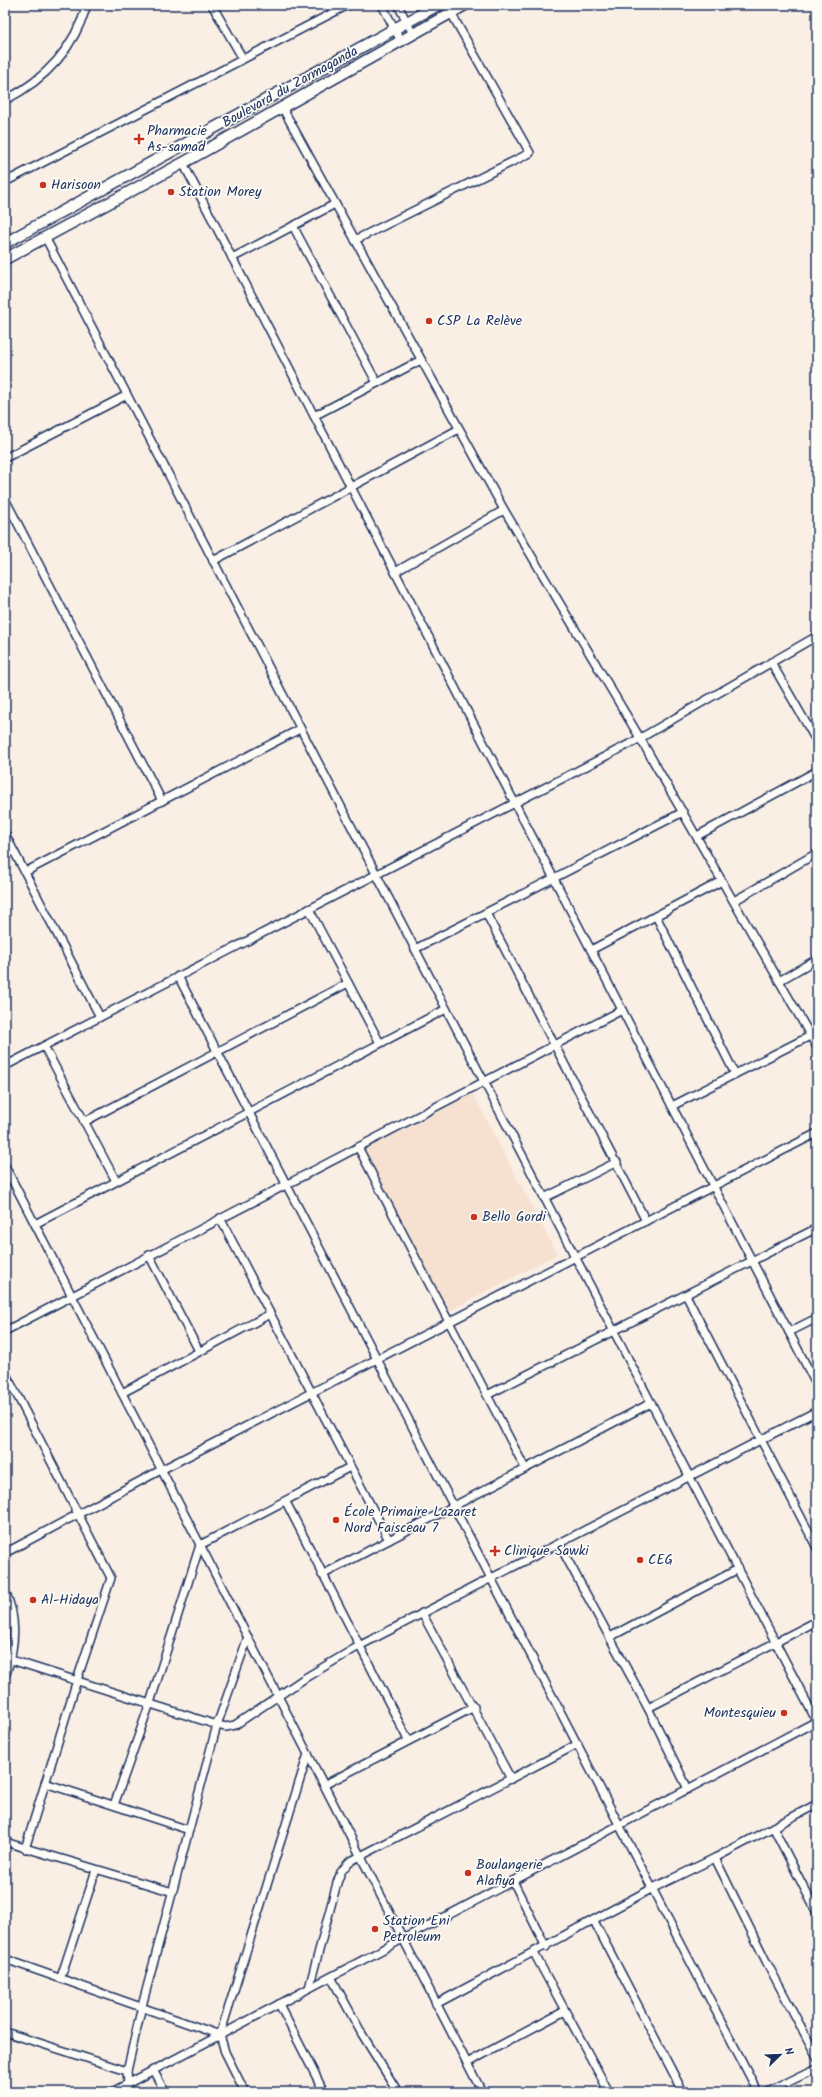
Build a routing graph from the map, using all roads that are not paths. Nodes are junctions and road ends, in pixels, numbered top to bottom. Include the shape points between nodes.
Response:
1 (87, 5) edge
2 (212, 5) edge
3 (348, 5) edge
4 (382, 5) edge
5 (398, 5) edge
6 (438, 5) edge
7 (465, 5) edge
8 (451, 13) junction
9 (407, 23) junction
10 (395, 30) junction
11 (417, 32) junction
12 (401, 41) junction
13 (243, 60) junction
14 (5, 100) edge
15 (282, 107) junction
16 (183, 163) junction
17 (5, 182) edge
18 (335, 204) junction
19 (293, 226) junction
20 (45, 237) junction
21 (355, 240) junction
22 (5, 243) edge
23 (232, 258) junction
24 (5, 259) edge
25 (421, 360) junction
26 (377, 383) junction
27 (127, 395) junction
28 (314, 416) junction
29 (459, 429) junction
30 (5, 458) edge
31 (351, 487) junction
32 (5, 499) edge
33 (504, 510) junction
34 (213, 561) junction
35 (395, 572) junction
36 (817, 636) edge
37 (771, 662) junction
38 (300, 729) junction
39 (640, 738) junction
40 (817, 742) edge
41 (817, 771) edge
42 (162, 801) junction
43 (515, 803) junction
44 (683, 812) junction
45 (5, 834) edge
46 (696, 836) junction
47 (817, 853) edge
48 (25, 872) junction
49 (376, 874) junction
50 (554, 879) junction
51 (722, 881) junction
52 (734, 901) junction
53 (309, 909) junction
54 (486, 913) junction
55 (656, 916) junction
56 (415, 949) junction
57 (591, 950) junction
58 (817, 960) edge
59 (178, 976) junction
60 (779, 981) junction
61 (348, 983) junction
62 (446, 1009) junction
63 (622, 1010) junction
64 (100, 1017) junction
65 (810, 1036) junction
66 (380, 1043) junction
67 (555, 1044) junction
68 (44, 1046) junction
69 (817, 1047) edge
70 (218, 1052) junction
71 (5, 1066) edge
72 (735, 1074) junction
73 (484, 1081) junction
74 (672, 1106) junction
75 (249, 1112) junction
76 (84, 1122) junction
77 (817, 1132) edge
78 (358, 1147) junction
79 (616, 1162) junction
80 (5, 1166) edge
81 (116, 1181) junction
82 (286, 1183) junction
83 (713, 1186) junction
84 (544, 1198) junction
85 (220, 1218) junction
86 (646, 1221) junction
87 (35, 1224) junction
88 (817, 1228) edge
89 (149, 1255) junction
90 (575, 1257) junction
91 (752, 1262) junction
92 (686, 1295) junction
93 (72, 1296) junction
94 (270, 1314) junction
95 (817, 1318) edge
96 (449, 1322) junction
97 (5, 1331) edge
98 (614, 1331) junction
99 (789, 1332) junction
100 (199, 1351) junction
101 (378, 1360) junction
102 (5, 1372) edge
103 (817, 1386) edge
104 (122, 1393) junction
105 (311, 1394) junction
106 (487, 1395) junction
107 (651, 1403) junction
108 (817, 1411) edge
109 (762, 1440) junction
110 (350, 1467) junction
111 (525, 1468) junction
112 (161, 1470) junction
113 (690, 1477) junction
114 (286, 1502) junction
115 (454, 1506) junction
116 (79, 1515) junction
117 (388, 1540) junction
118 (559, 1544) junction
119 (200, 1545) junction
120 (817, 1548) edge
121 (5, 1553) edge
122 (738, 1569) junction
123 (322, 1575) junction
124 (491, 1577) junction
125 (5, 1591) edge
126 (422, 1613) junction
127 (817, 1621) edge
128 (248, 1637) junction
129 (610, 1637) junction
130 (776, 1643) junction
131 (359, 1646) junction
132 (8, 1659) edge
133 (5, 1677) edge
134 (77, 1680) junction
135 (278, 1697) junction
136 (150, 1702) junction
137 (474, 1707) junction
138 (648, 1708) junction
139 (817, 1721) edge
140 (217, 1725) junction
141 (408, 1740) junction
142 (578, 1744) junction
143 (308, 1754) junction
144 (511, 1779) junction
145 (45, 1783) junction
146 (324, 1785) junction
147 (688, 1788) junction
148 (817, 1804) edge
149 (114, 1805) junction
150 (620, 1824) junction
151 (772, 1827) junction
152 (190, 1830) junction
153 (5, 1842) edge
154 (26, 1849) junction
155 (360, 1856) junction
156 (715, 1858) junction
157 (96, 1870) junction
158 (513, 1881) junction
159 (651, 1889) junction
160 (173, 1892) junction
161 (817, 1913) edge
162 (594, 1921) junction
163 (403, 1939) junction
164 (546, 1947) junction
165 (534, 1953) junction
166 (5, 1959) edge
167 (331, 1976) junction
168 (61, 1977) junction
169 (309, 1988) junction
170 (279, 2004) junction
171 (436, 2004) junction
172 (142, 2006) junction
173 (565, 2011) junction
174 (5, 2032) edge
175 (220, 2035) junction
176 (817, 2057) edge
177 (467, 2063) junction
178 (817, 2068) edge
179 (153, 2070) junction
180 (127, 2071) junction
181 (128, 2084) junction
182 (112, 2092) edge
183 (124, 2092) edge
184 (165, 2092) edge
185 (245, 2092) edge
186 (324, 2092) edge
187 (398, 2092) edge
188 (482, 2092) edge
189 (609, 2092) edge
190 (683, 2092) edge
191 (758, 2092) edge
192 (768, 2092) edge

1 - 14 street via 72,40 59,59 34,83
2 - 13 street
3 - 13 street
4 - 10 street
5 - 9 street
6 - 9 main road, Boulevard du Zarmaganda
7 - 8 main road, Boulevard du Zarmaganda
8 - 11 main road, Boulevard du Zarmaganda
8 - 21 street via 530,153
9 - 10 main road, Boulevard du Zarmaganda
9 - 11 street
10 - 12 street
10 - 22 main road, Boulevard du Zarmaganda
11 - 12 main road, Boulevard du Zarmaganda
12 - 15 main road, Boulevard du Zarmaganda
13 - 17 street
15 - 16 main road, Boulevard du Zarmaganda
15 - 18 street
16 - 20 main road, Boulevard du Zarmaganda
16 - 23 street
18 - 19 street
18 - 21 street
19 - 23 street
19 - 26 street
20 - 24 main road, Boulevard du Zarmaganda
20 - 27 street
21 - 25 street
23 - 28 street
25 - 26 street
25 - 29 street
26 - 28 street
27 - 30 street
27 - 34 street
28 - 31 street
29 - 31 street
29 - 33 street
31 - 34 street
31 - 35 street
32 - 42 street
33 - 35 street
33 - 39 street
34 - 38 street
35 - 43 street
36 - 37 street
37 - 39 street
37 - 40 street
38 - 42 street
38 - 49 street
39 - 43 street
39 - 44 street
41 - 46 street
42 - 48 street
43 - 49 street
43 - 50 street
44 - 46 street
44 - 50 street
45 - 48 street
46 - 51 street
47 - 52 street
48 - 64 street
49 - 53 street
49 - 56 street
50 - 54 street
50 - 57 street
51 - 52 street
51 - 55 street
52 - 60 street
53 - 59 street
53 - 61 street
54 - 56 street
54 - 67 street
55 - 57 street
55 - 72 street
56 - 62 street
57 - 63 street
58 - 60 street
59 - 64 street
59 - 70 street
60 - 65 street
61 - 66 street
61 - 70 street
62 - 66 street
62 - 73 street
63 - 67 street
63 - 74 street
64 - 68 street
65 - 69 street
65 - 72 street
66 - 75 street
67 - 73 street
67 - 79 street
68 - 71 street
68 - 76 street
70 - 75 street
70 - 76 street
72 - 74 street
73 - 78 street
73 - 84 street
74 - 83 street
75 - 81 street
75 - 82 street
76 - 81 street
77 - 83 street
78 - 82 street
78 - 96 street
79 - 84 street
79 - 86 street
80 - 87 street
81 - 87 street
82 - 85 street
82 - 101 street
83 - 86 street
83 - 91 street
84 - 90 street
85 - 89 street
85 - 94 street
86 - 90 street
87 - 93 street
88 - 91 street
89 - 93 street
89 - 100 street
90 - 96 street
90 - 98 street
91 - 92 street
91 - 99 street
92 - 98 street
92 - 109 street
93 - 97 street
93 - 104 street
94 - 100 street
94 - 105 street
95 - 99 street
96 - 101 street
96 - 106 street
98 - 106 street
98 - 107 street
99 - 103 street
100 - 104 street
101 - 105 street
101 - 115 street
102 - 116 street
104 - 112 street
105 - 110 street
105 - 112 street
106 - 111 street
107 - 111 street
107 - 113 street
108 - 109 street
109 - 113 street
109 - 120 street
110 - 114 street
110 - 117 street
111 - 115 street
112 - 116 street
112 - 119 street
113 - 118 street
113 - 122 street
114 - 119 street
114 - 123 street
115 - 117 street
115 - 124 street
116 - 121 street
116 - 134 street via 111,1578
117 - 123 street
118 - 124 street
118 - 129 street
119 - 128 street
119 - 136 street
122 - 129 street
122 - 130 street
123 - 131 street
124 - 126 street
124 - 142 street
125 - 132 street via 14,1615
126 - 131 street
126 - 137 street
127 - 130 street
128 - 135 street
128 - 140 street
129 - 138 street
130 - 138 street
130 - 139 street
131 - 135 street
131 - 141 street
132 - 133 street
132 - 134 street
134 - 136 street
134 - 145 street
135 - 140 street via 235,1725
135 - 143 street
136 - 140 street
136 - 149 street
137 - 141 street
137 - 144 street
138 - 147 street
139 - 147 street
140 - 152 street
141 - 146 street
142 - 144 street
142 - 150 street
143 - 146 street
143 - 175 street
144 - 155 street
145 - 149 street
145 - 154 street
146 - 155 street
147 - 150 street
148 - 151 street
149 - 152 street
150 - 158 street
150 - 159 street
151 - 156 street
151 - 161 street
152 - 160 street
153 - 154 street
154 - 157 street
155 - 163 street
155 - 169 street via 349,1862 341,1872
156 - 159 street
156 - 176 street
157 - 160 street
157 - 168 street
158 - 163 street
158 - 164 street
159 - 162 street
159 - 191 street
160 - 172 street
162 - 164 street
162 - 190 street
163 - 167 street
163 - 171 street
164 - 165 street
165 - 171 street
165 - 173 street
166 - 168 street
167 - 169 street
167 - 187 street via 362,2034
168 - 172 street
169 - 170 street
170 - 175 street
170 - 186 street
171 - 177 street
172 - 175 street
172 - 180 street
173 - 177 street
173 - 189 street
174 - 180 street
175 - 179 street
175 - 185 street via 225,2052
177 - 188 street
178 - 192 street
179 - 181 street
179 - 184 street
180 - 181 street
181 - 182 street
181 - 183 street

